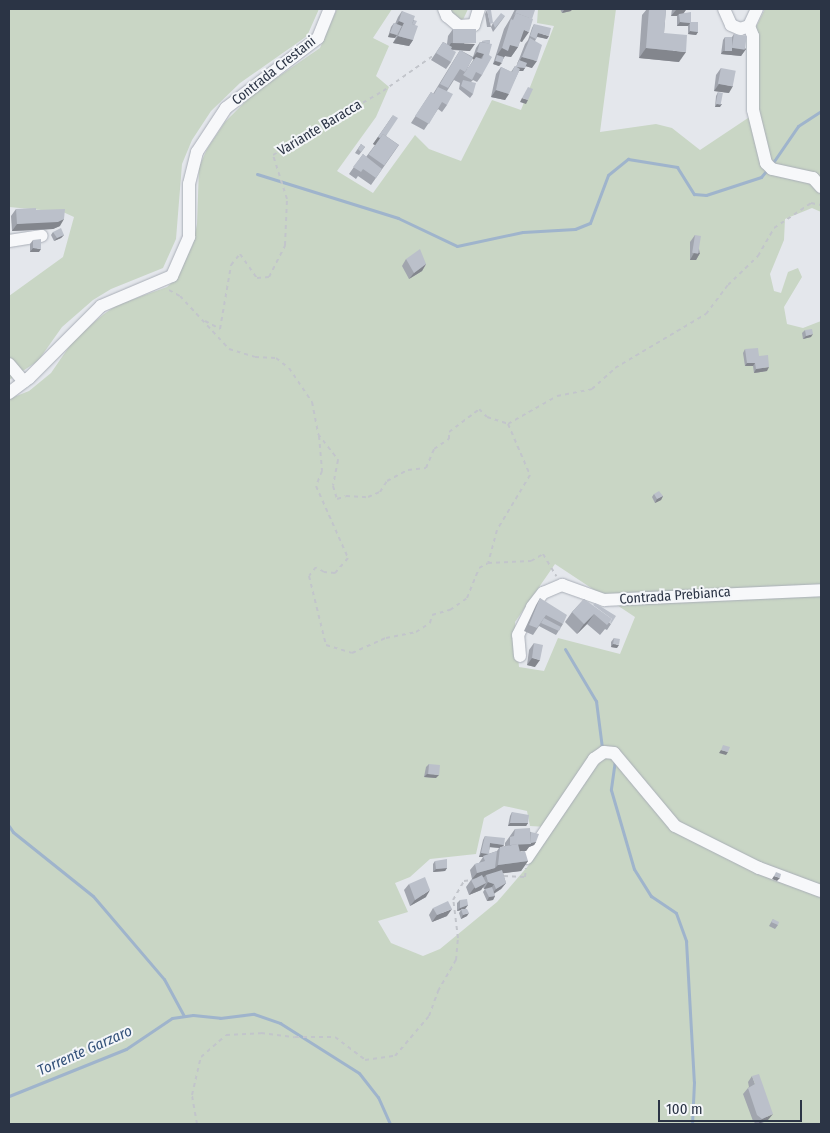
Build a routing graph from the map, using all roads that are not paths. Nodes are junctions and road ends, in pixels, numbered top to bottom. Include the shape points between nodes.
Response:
1 (330, 9) edge
2 (444, 9) edge
3 (478, 9) edge
4 (724, 9) edge
5 (757, 9) edge
6 (749, 26) junction
7 (821, 187) edge
8 (42, 236) dead end
9 (9, 241) edge
10 (9, 364) edge
11 (24, 382) junction
12 (9, 393) edge
13 (821, 590) edge
14 (520, 656) dead end
15 (527, 858) edge
16 (821, 890) edge

1 - 11 street, Contrada Crestani via 318,38 226,108 198,152 189,184 189,236 172,276 101,306
2 - 3 street via 447,16 460,26 474,25
4 - 6 street via 731,25 740,29
5 - 6 street
6 - 7 street via 753,36 753,110 766,163 772,168 813,178
8 - 9 street
10 - 11 street
11 - 12 street, Contrada Crestani
13 - 14 street, Contrada Prebianca via 725,592 614,600 562,585 543,593 532,607 518,635
15 - 16 street via 594,759 604,752 614,753 675,826 759,868

